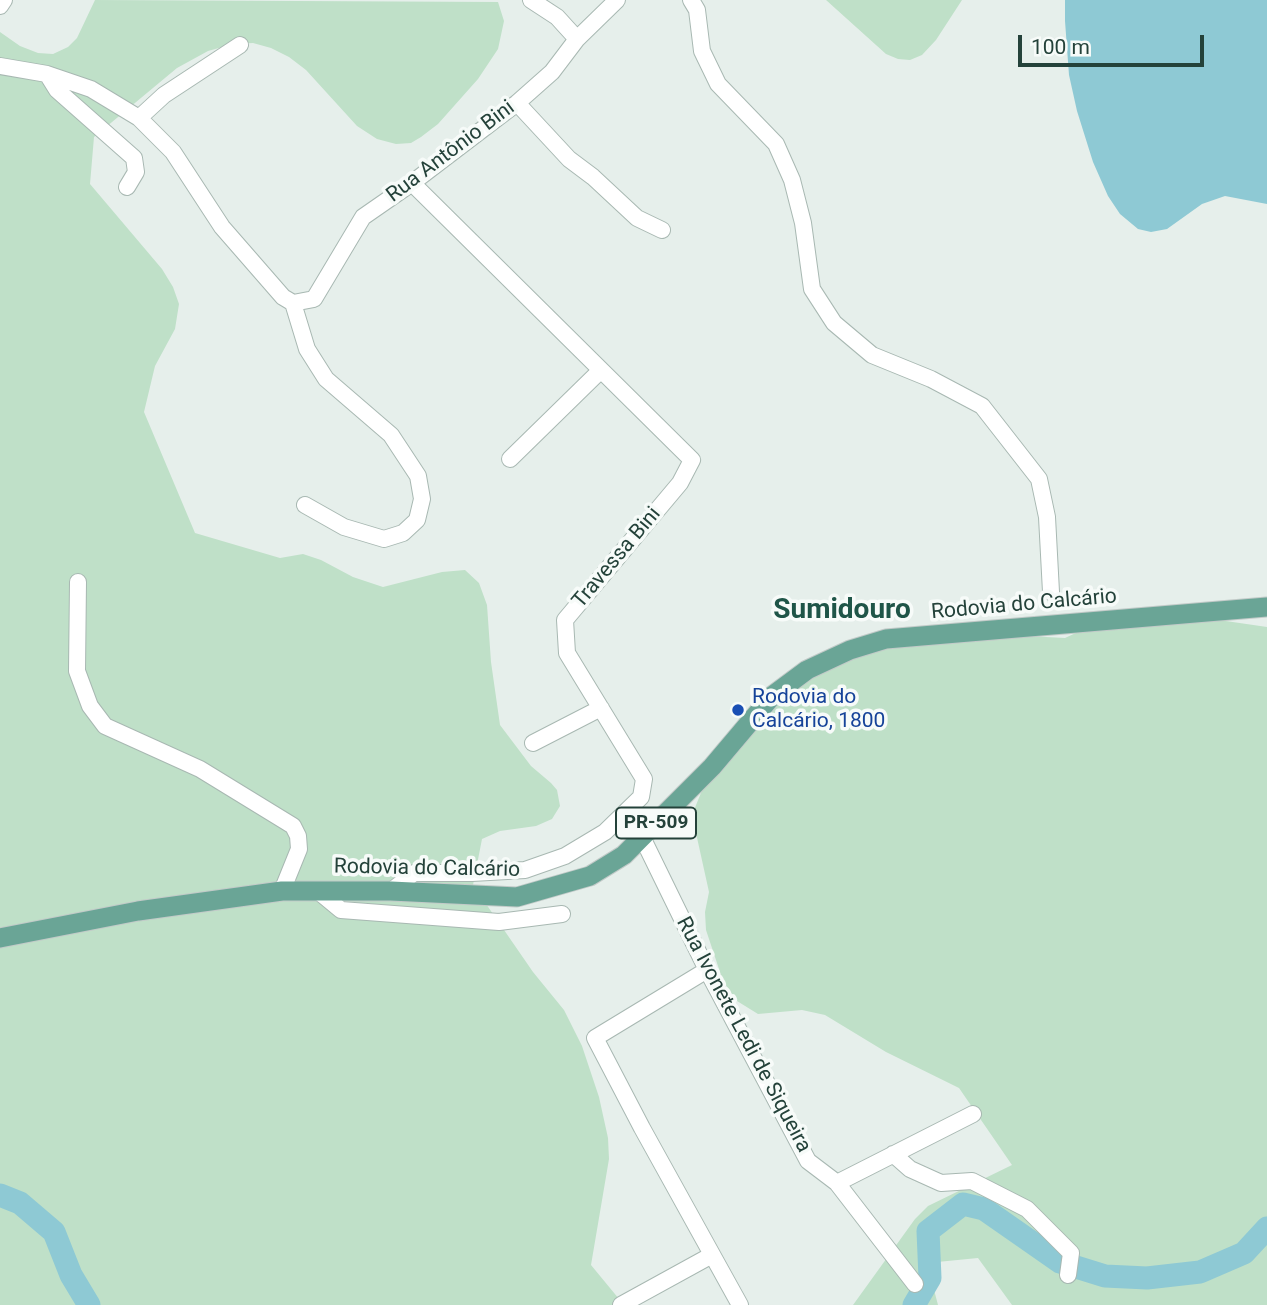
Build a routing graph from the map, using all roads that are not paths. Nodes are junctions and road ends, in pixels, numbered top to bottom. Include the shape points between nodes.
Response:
1 (4, 0) edge
2 (531, 0) edge
3 (617, 0) edge
4 (691, 0) edge
5 (0, 6) edge
6 (577, 39) junction
7 (240, 45) dead end
8 (0, 66) edge
9 (47, 74) junction
10 (517, 103) junction
11 (139, 118) junction
12 (412, 183) junction
13 (127, 187) dead end
14 (663, 230) dead end
15 (293, 303) junction
16 (601, 370) junction
17 (510, 459) dead end
18 (305, 505) dead end
19 (78, 582) dead end
20 (1051, 592) dead end
21 (1267, 607) edge
22 (601, 708) junction
23 (533, 743) dead end
24 (642, 837) junction
25 (282, 891) junction
26 (318, 891) junction
27 (390, 891) junction
28 (562, 914) dead end
29 (0, 938) edge
30 (706, 970) junction
31 (973, 1114) dead end
32 (893, 1154) junction
33 (837, 1183) junction
34 (712, 1255) junction
35 (1068, 1275) dead end
36 (915, 1284) dead end
37 (621, 1305) edge
38 (740, 1305) edge

1 - 5 street
2 - 6 street
3 - 6 street, Rua Antônio Bini
4 - 20 street via 697,10 702,51 718,84 782,156 803,223 812,289 834,323 872,355 982,406 1039,479 1047,517
6 - 10 street, Rua Antônio Bini via 552,72
7 - 11 street via 163,95
8 - 9 street
9 - 11 street via 91,89
9 - 13 street via 57,90 134,158 136,172
10 - 12 street, Rua Antônio Bini
10 - 14 street via 569,159 637,218
11 - 15 street via 173,152 222,227
12 - 15 street, Rua Antônio Bini via 363,217 314,299
12 - 16 street, Travessa Bini
15 - 18 street via 307,349 326,379 391,435 418,476 422,499 416,520 403,533 384,539 344,527
16 - 17 street
16 - 22 street, Travessa Bini via 692,460 680,483 565,620 567,653
19 - 25 street via 77,671 90,706 105,726 200,769 293,826 299,849
21 - 24 main road, Rodovia do Calcário / PR-509 via 886,639 850,650 807,670 772,696 712,767
22 - 23 street
22 - 27 street, Travessa Bini via 643,779 641,797 605,832 565,856 525,870 414,873
24 - 27 main road, Rodovia do Calcário / PR-509 via 624,855 590,876 517,897
24 - 30 street, Rua Ivonete Ledi de Siqueira
25 - 26 main road, Rodovia do Calcário / PR-509
25 - 29 main road, Rodovia do Calcário / PR-509 via 138,911
26 - 27 main road, Rodovia do Calcário / PR-509
26 - 28 street via 341,910 499,922
30 - 33 street, Rua Ivonete Ledi de Siqueira via 808,1161
30 - 34 street via 595,1038
31 - 32 street
32 - 33 street
32 - 35 street via 910,1170 941,1183 972,1181 1027,1209 1071,1253
33 - 36 street, Rua Ivonete Ledi de Siqueira
34 - 37 street
34 - 38 street

